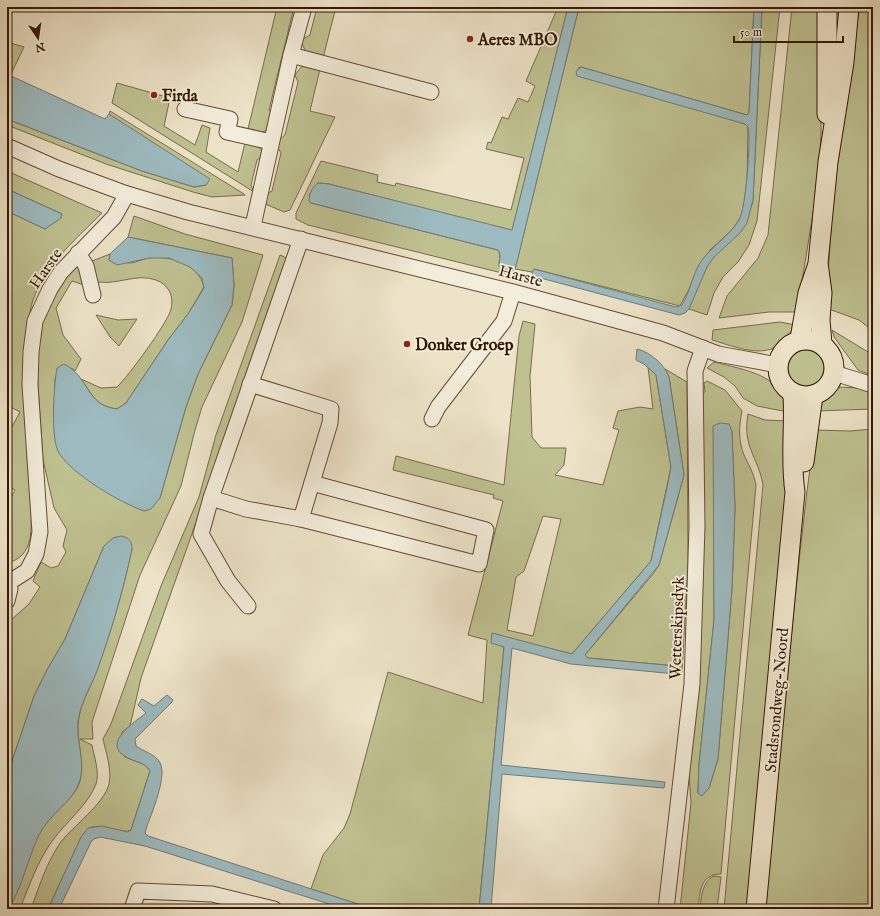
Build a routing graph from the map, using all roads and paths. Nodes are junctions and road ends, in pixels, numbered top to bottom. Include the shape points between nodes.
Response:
1 (304, 7) edge
2 (827, 7) edge
3 (849, 7) edge
4 (291, 55) junction
5 (431, 92) dead end
6 (185, 109) dead end
7 (271, 142) junction
8 (7, 146) edge
9 (828, 162) junction
10 (127, 194) junction
11 (253, 226) junction
12 (301, 239) junction
13 (78, 253) junction
14 (818, 263) junction
15 (513, 292) junction
16 (93, 295) dead end
17 (800, 339) junction
18 (822, 344) junction
19 (703, 348) junction
20 (778, 365) junction
21 (834, 373) junction
22 (250, 384) junction
23 (873, 385) edge
24 (794, 394) junction
25 (813, 395) junction
26 (432, 419) dead end
27 (312, 483) junction
28 (795, 492) junction
29 (211, 498) junction
30 (301, 519) junction
31 (8, 583) edge
32 (7, 601) edge
33 (248, 606) dead end
34 (225, 903) edge
35 (132, 909) edge
36 (274, 909) edge
37 (666, 909) edge
38 (756, 909) edge

1 - 4 street
2 - 9 main road
3 - 9 main road via 844,62
4 - 5 street
4 - 7 street
6 - 7 street via 230,119 227,132
7 - 11 street
8 - 10 street, Harste
9 - 14 main road
10 - 11 street, Harste via 188,212
10 - 13 street, Harste via 114,217
11 - 12 street, Harste
12 - 15 street, Harste
12 - 22 street
13 - 16 street via 86,266
13 - 31 street, Harste via 50,289 35,321 30,385 40,532 36,554 27,571
14 - 17 main road via 808,293
14 - 18 main road via 822,293
15 - 19 street, Harste via 663,333
15 - 26 street via 504,321 438,407
17 - 18 main road via 814,340
17 - 20 main road via 787,345
18 - 21 main road via 832,356
19 - 20 street, Harste via 742,359
19 - 37 street, Wetterskipsdyk via 695,371 697,502 692,684
20 - 24 main road via 782,384
21 - 23 street
21 - 25 main road via 827,386
22 - 27 street via 331,409 330,422
22 - 29 street
24 - 25 main road
24 - 28 main road, Stadsrondweg-Noord via 792,475
25 - 28 main road, Stadsrondweg-Noord via 802,476
27 - 30 street
27 - 30 street via 486,530 479,564
28 - 38 main road, Stadsrondweg-Noord
29 - 30 street via 246,510
29 - 33 street via 201,534 228,581
31 - 32 street, Harste via 10,595
34 - 35 street via 198,893 138,891
34 - 36 street

